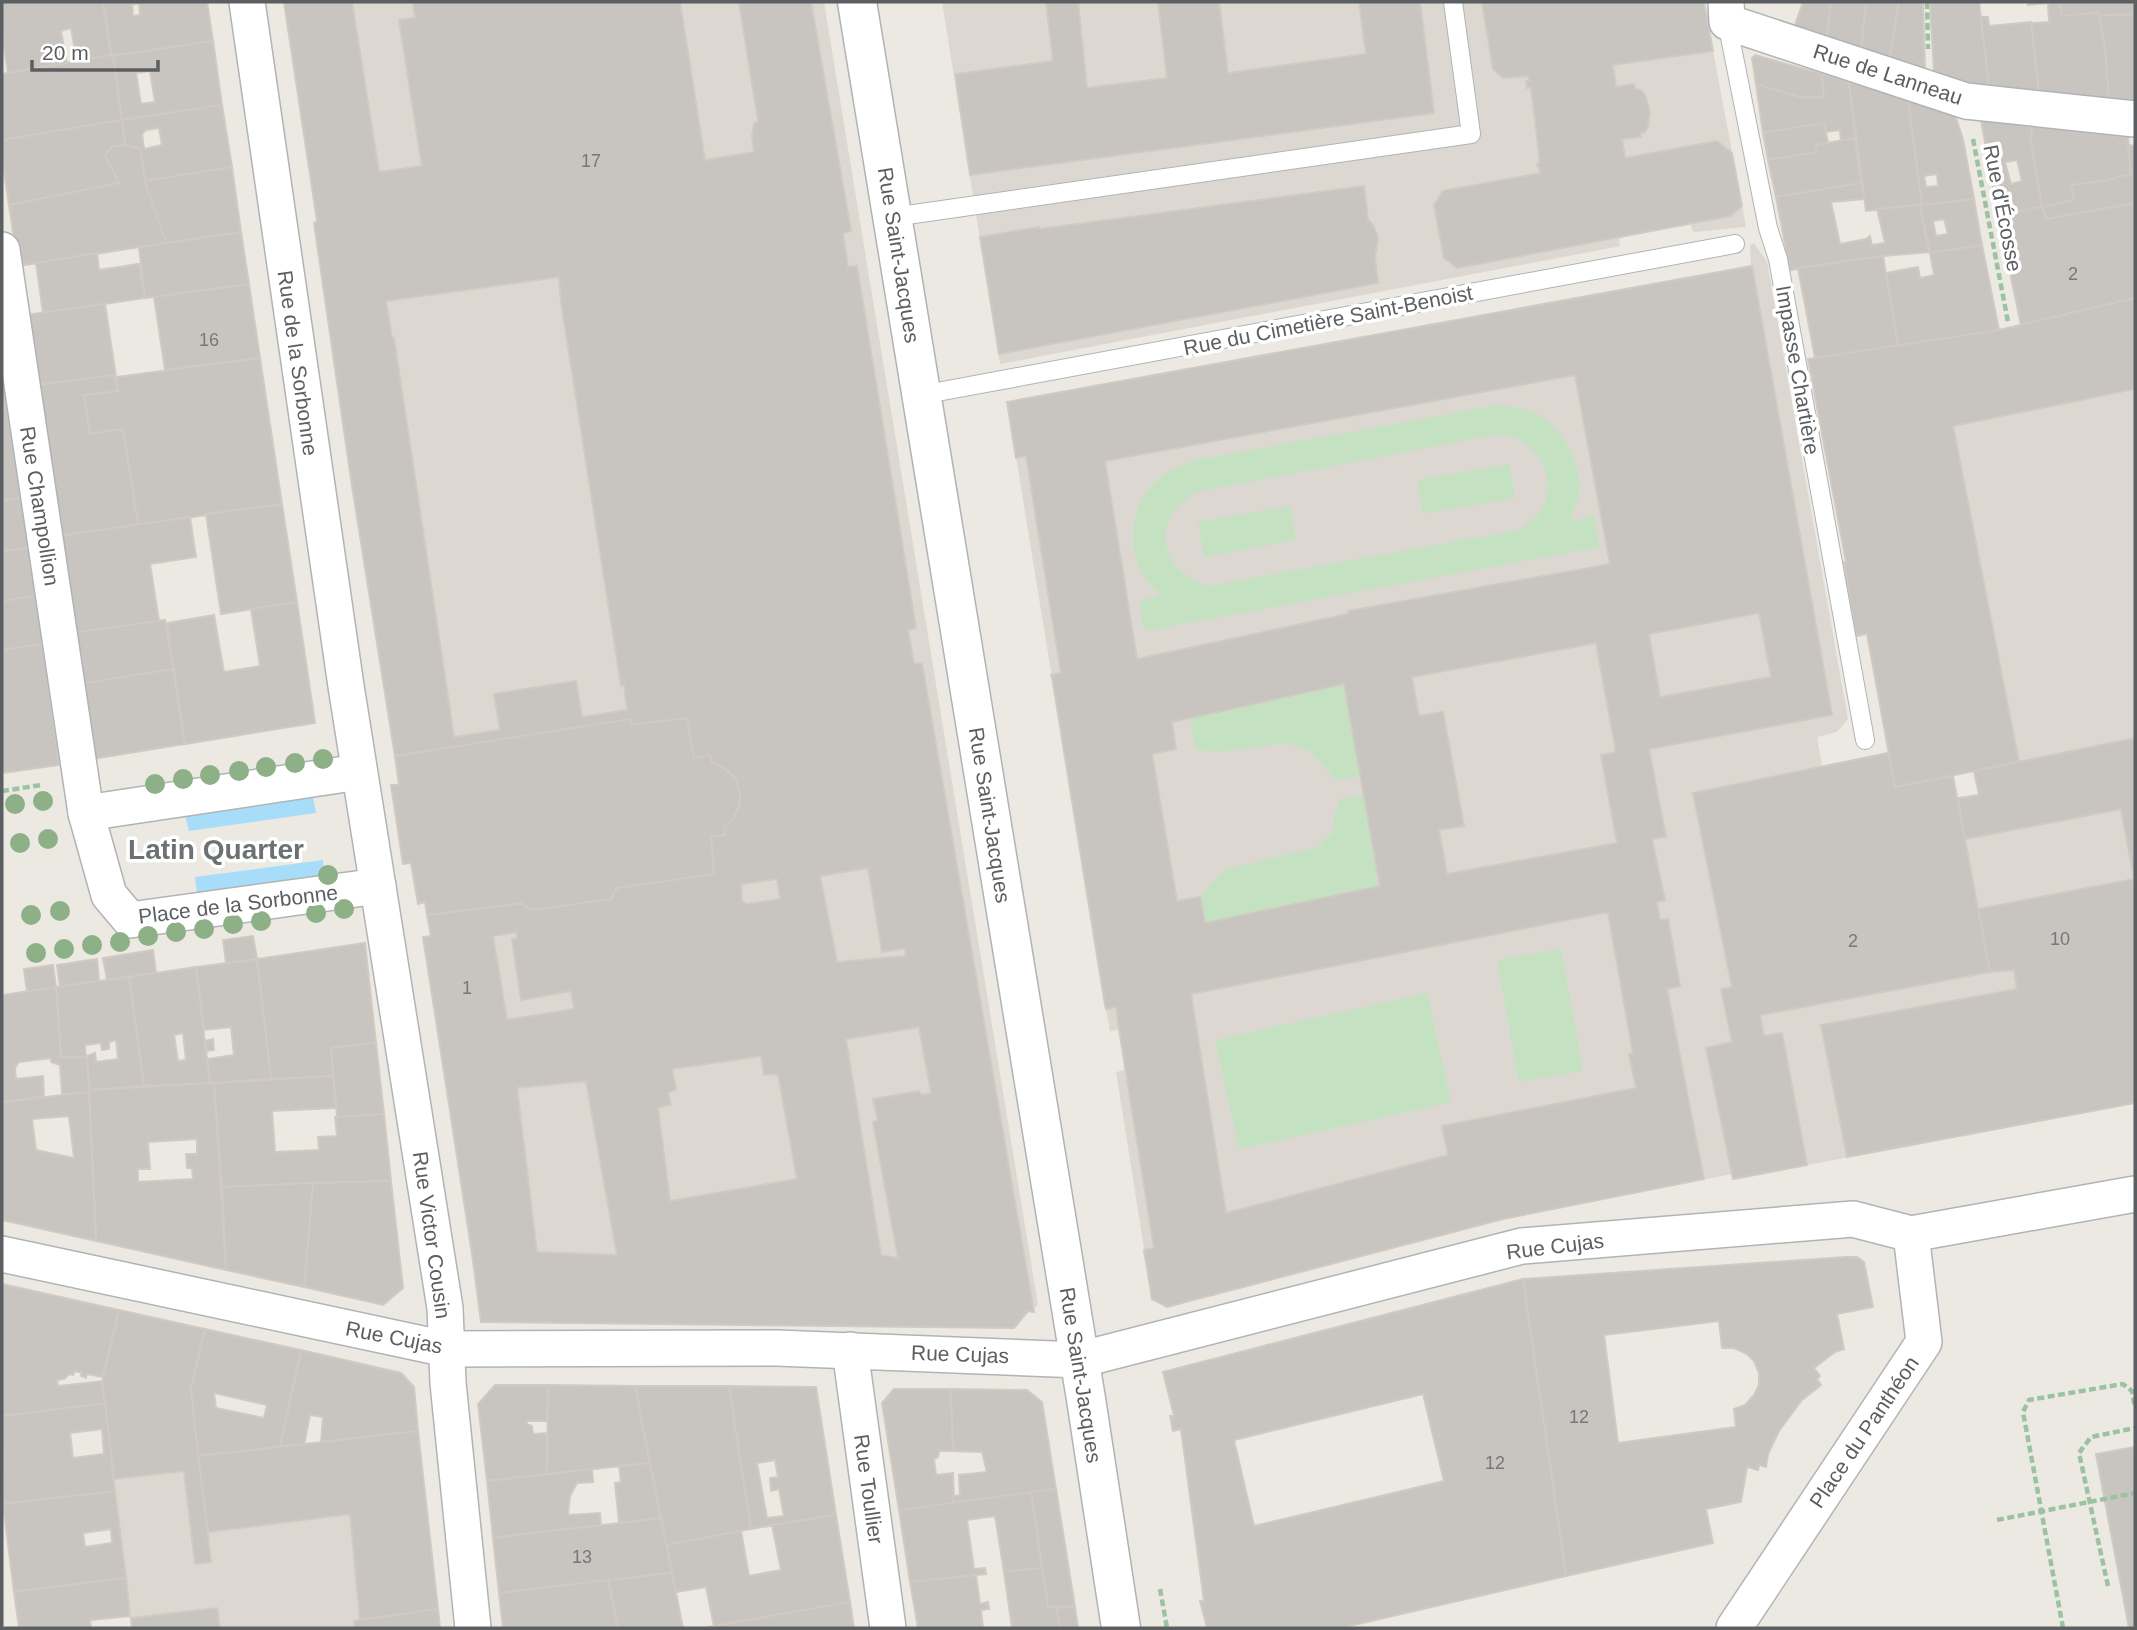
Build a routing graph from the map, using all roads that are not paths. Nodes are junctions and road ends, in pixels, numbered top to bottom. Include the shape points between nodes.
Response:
1 (247, 2) edge
2 (857, 2) edge
3 (1453, 2) edge
4 (1727, 12) edge
5 (2135, 119) edge
6 (892, 217) junction
7 (1735, 244) dead end
8 (2, 250) edge
9 (921, 395) junction
10 (1865, 740) dead end
11 (67, 772) joint
12 (359, 772) junction
13 (86, 813) junction
14 (378, 886) junction
15 (2135, 1194) edge
16 (1910, 1234) junction
17 (2, 1254) edge
18 (446, 1349) junction
19 (850, 1350) junction
20 (1079, 1360) junction
21 (473, 1628) edge
22 (888, 1628) edge
23 (1121, 1628) edge
24 (1734, 1628) edge

1 - 12 street, Rue de la Sorbonne
2 - 6 main road, Rue Saint-Jacques
3 - 6 lane via 1471,134
4 - 5 street, Rue de Lanneau via 1966,101
4 - 10 lane, Impasse Chartière via 1768,228 1778,259
6 - 9 main road, Rue Saint-Jacques
7 - 9 lane, Rue du Cimetière Saint-Benoist
8 - 11 street, Rue Champollion
9 - 20 main road, Rue Saint-Jacques
11 - 13 street, Place de la Sorbonne
12 - 13 street
12 - 14 street
13 - 14 street, Place de la Sorbonne via 109,895 130,920
14 - 18 street, Rue Victor Cousin via 445,1308
15 - 16 street
16 - 20 street, Rue Cujas via 1853,1219 1522,1246
16 - 24 street, Place du Panthéon via 1924,1342
17 - 18 street, Rue Cujas
18 - 19 street, Rue Cujas
18 - 21 street, Rue Victor Cousin
19 - 20 street, Rue Cujas
19 - 22 street, Rue Toullier
20 - 23 main road, Rue Saint-Jacques

